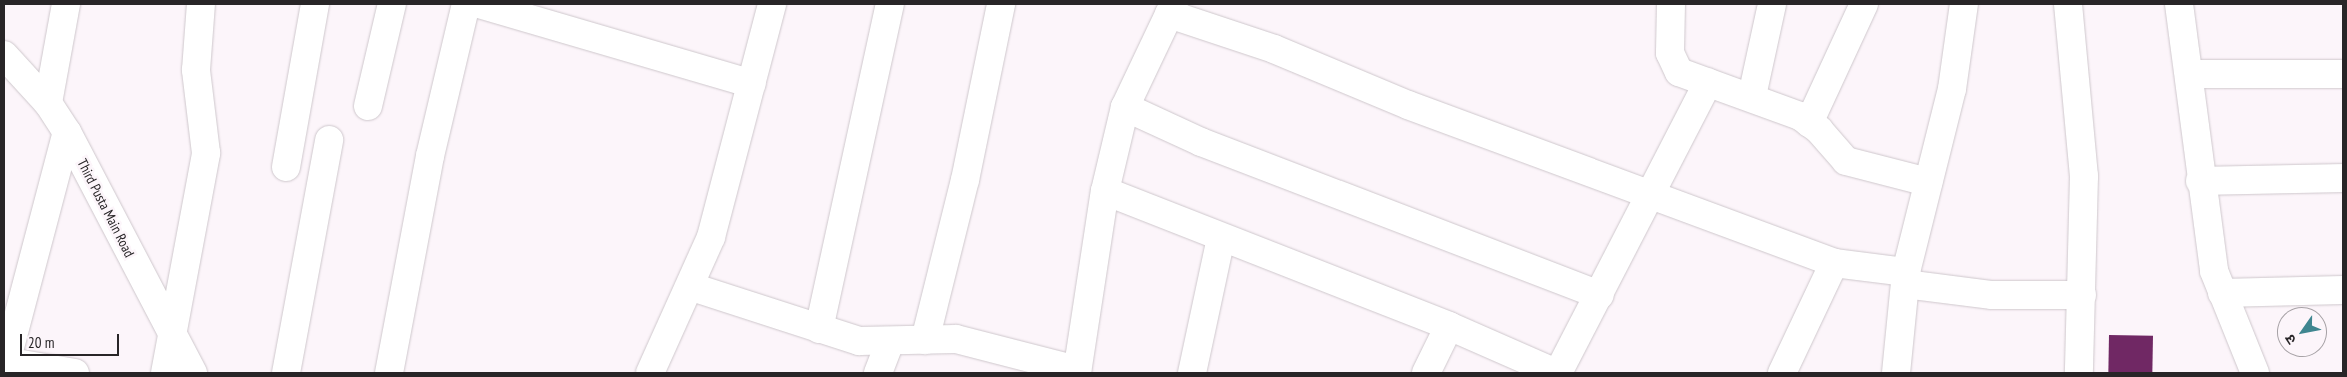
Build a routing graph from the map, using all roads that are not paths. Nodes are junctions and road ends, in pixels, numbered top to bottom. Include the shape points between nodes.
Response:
1 (66, 4) edge
2 (202, 4) edge
3 (315, 4) edge
4 (392, 4) edge
5 (466, 4) edge
6 (479, 4) edge
7 (772, 4) edge
8 (890, 4) edge
9 (1001, 4) edge
10 (1671, 4) edge
11 (1772, 4) edge
12 (1864, 4) edge
13 (1964, 4) edge
14 (2068, 4) edge
15 (2179, 4) edge
16 (1172, 9) edge
17 (4, 55) edge
18 (2191, 74) junction
19 (2343, 74) edge
20 (1708, 82) junction
21 (752, 84) junction
22 (1752, 96) junction
23 (48, 103) junction
24 (368, 106) dead end
25 (1125, 107) junction
26 (1810, 123) junction
27 (67, 132) junction
28 (329, 140) dead end
29 (286, 167) dead end
30 (2343, 178) edge
31 (2200, 181) junction
32 (1928, 182) junction
33 (1105, 191) junction
34 (1653, 194) junction
35 (1221, 238) junction
36 (1834, 263) junction
37 (1906, 278) junction
38 (692, 287) junction
39 (2343, 290) edge
40 (2222, 293) junction
41 (1600, 295) junction
42 (2082, 295) junction
43 (1449, 326) junction
44 (819, 329) junction
45 (171, 332) junction
46 (925, 340) junction
47 (890, 342) junction
48 (4, 364) edge
49 (1077, 372) edge
50 (75, 373) edge
51 (165, 373) edge
52 (193, 373) edge
53 (286, 373) edge
54 (389, 373) edge
55 (650, 373) edge
56 (878, 373) edge
57 (1192, 373) edge
58 (1426, 373) edge
59 (1557, 373) edge
60 (1782, 373) edge
61 (1896, 373) edge
62 (2079, 373) edge
63 (2255, 373) edge

1 - 23 street
2 - 45 street via 196,70 206,153
3 - 29 street
4 - 24 street
5 - 54 street via 430,156
6 - 21 street
7 - 21 street
8 - 44 street
9 - 46 street via 965,180
10 - 20 street via 1673,64 1679,72
11 - 22 street
12 - 26 street
13 - 32 street via 1960,51
14 - 42 street via 2084,176
15 - 18 street
16 - 25 street
16 - 34 street via 1408,105
17 - 23 street, Third Pusta Main Road
18 - 19 street
18 - 31 street
20 - 22 street
20 - 34 street
21 - 38 street via 711,237
22 - 26 street
23 - 27 street, Third Pusta Main Road
25 - 33 street
25 - 41 street via 1201,142
26 - 32 street via 1846,161
27 - 45 street, Third Pusta Main Road
27 - 48 street
28 - 53 street
30 - 31 street
31 - 40 street via 2214,271
32 - 37 street
33 - 35 street
33 - 49 street
34 - 36 street
34 - 41 street
35 - 43 street
35 - 57 street
36 - 37 street
36 - 60 street
37 - 42 street via 1992,295
37 - 61 street
38 - 44 street
38 - 55 street via 661,343
39 - 40 street
40 - 63 street
41 - 59 street
42 - 62 street
43 - 58 street
43 - 59 street
44 - 47 street via 859,341
45 - 51 street
45 - 52 street, Third Pusta Main Road
46 - 47 street
46 - 49 street via 956,338 1000,347
47 - 56 street
48 - 50 street

